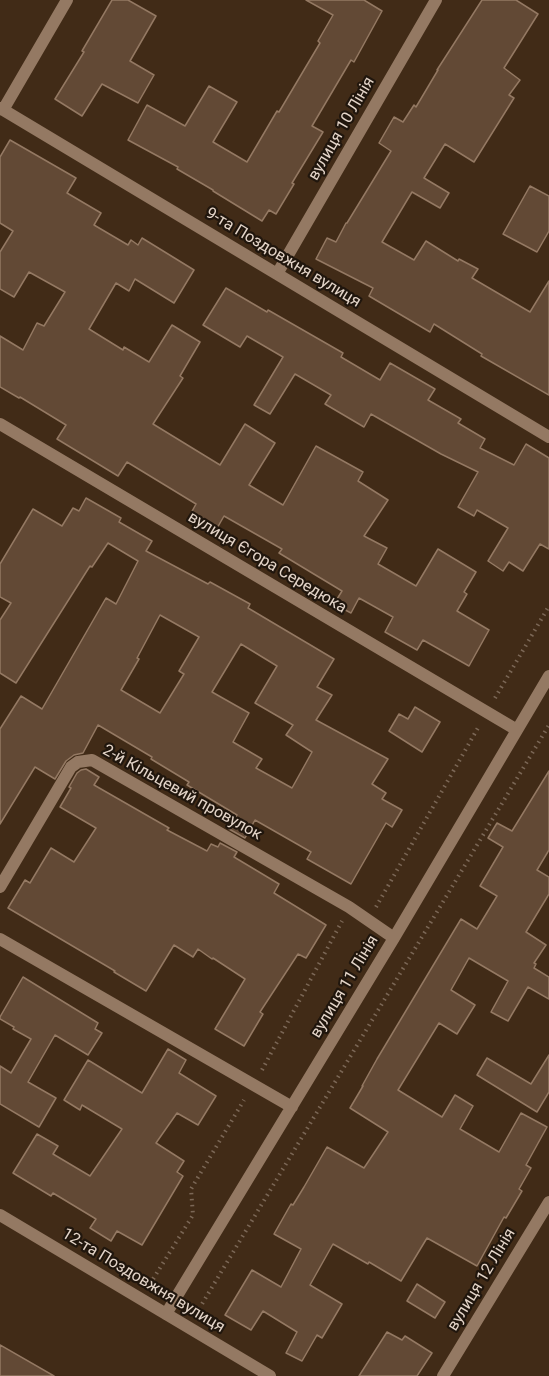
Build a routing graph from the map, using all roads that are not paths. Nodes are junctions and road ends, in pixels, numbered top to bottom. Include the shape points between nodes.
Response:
1 (68, 0) edge
2 (436, 0) edge
3 (2, 109) edge
4 (277, 274) junction
5 (0, 424) edge
6 (549, 437) edge
7 (549, 676) edge
8 (517, 730) junction
9 (0, 887) edge
10 (394, 938) junction
11 (0, 939) edge
12 (292, 1107) junction
13 (549, 1202) edge
14 (0, 1215) edge
15 (166, 1314) junction
16 (270, 1376) edge
17 (444, 1376) edge

1 - 3 street
2 - 4 street, вулиця 10 Лінія
3 - 4 street, 9-та Поздовжня вулиця
4 - 6 street, 9-та Поздовжня вулиця
5 - 8 street, вулиця Єгора Середюка
7 - 8 street, вулиця 11 Лінія
8 - 10 street, вулиця 11 Лінія
9 - 10 street, 2-й Кільцевий провулок via 71,767 92,760 349,907
10 - 12 street, вулиця 11 Лінія
11 - 12 street
12 - 15 street, вулиця 11 Лінія
13 - 17 street, вулиця 12 Лінія
14 - 15 street, 12-та Поздовжня вулиця
15 - 16 street, 12-та Поздовжня вулиця

